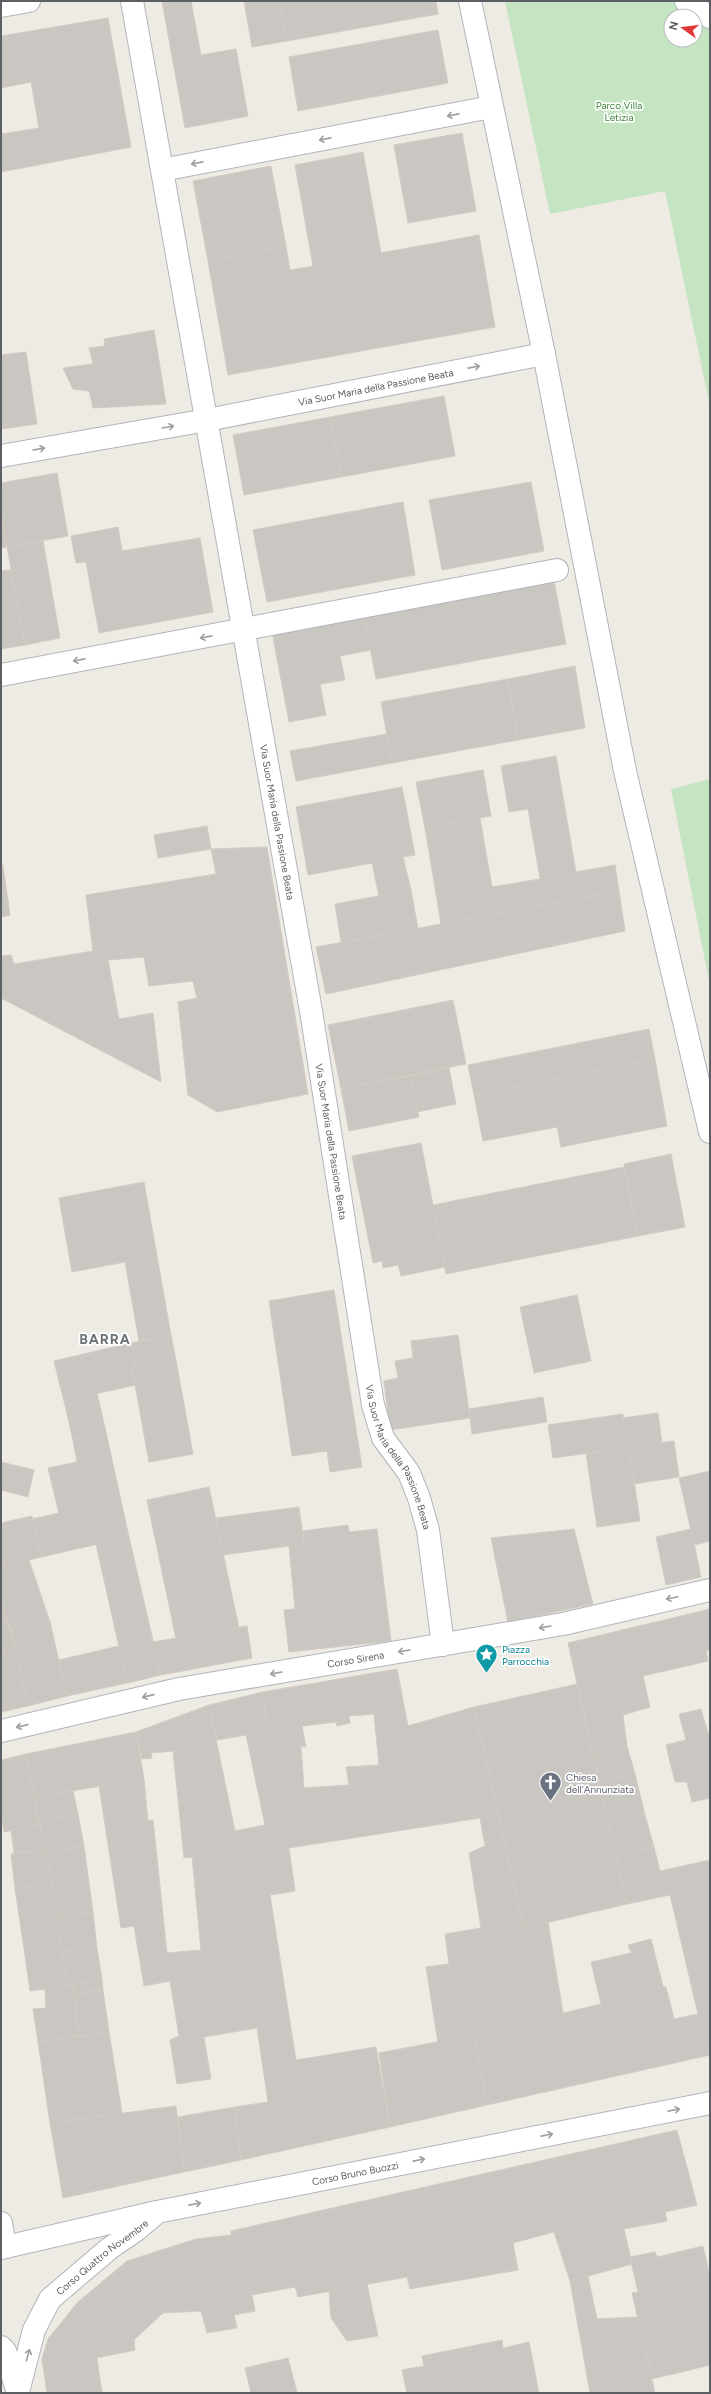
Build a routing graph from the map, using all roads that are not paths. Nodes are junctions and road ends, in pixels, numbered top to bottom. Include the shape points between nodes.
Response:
1 (29, 1) edge
2 (132, 1) edge
3 (470, 1) edge
4 (686, 1) edge
5 (1, 6) edge
6 (710, 16) edge
7 (491, 107) junction
8 (162, 170) junction
9 (544, 354) junction
10 (207, 420) junction
11 (1, 456) edge
12 (557, 570) dead end
13 (245, 629) junction
14 (1, 675) edge
15 (710, 1132) edge
16 (710, 1590) edge
17 (443, 1645) junction
18 (1, 1731) edge
19 (710, 2103) edge
20 (157, 2212) junction
21 (1, 2223) edge
22 (3, 2247) edge
23 (1, 2347) edge
24 (18, 2393) edge

1 - 5 street
2 - 8 street, Via Suor Maria della Passione Beata
3 - 7 street
4 - 6 street
7 -> 8 street
7 - 9 street
8 - 10 street, Via Suor Maria della Passione Beata
10 -> 9 street, Via Suor Maria della Passione Beata
9 - 15 street via 625,771
11 -> 10 street, Via Suor Maria della Passione Beata
10 - 13 street, Via Suor Maria della Passione Beata
12 - 13 street
13 -> 14 street
13 - 17 street, Via Suor Maria della Passione Beata via 311,1010 373,1405 383,1438 409,1473 419,1498 428,1530
16 -> 17 street, Corso Sirena via 563,1624
17 -> 18 street, Corso Sirena via 179,1689
20 -> 19 street, Corso Bruno Buozzi
20 - 22 street, Corso Bruno Buozzi
24 -> 20 street, Corso Quattro Novembre via 34,2330 50,2298
21 - 22 street
23 - 24 street, Corso Quattro Novembre via 5,2351

